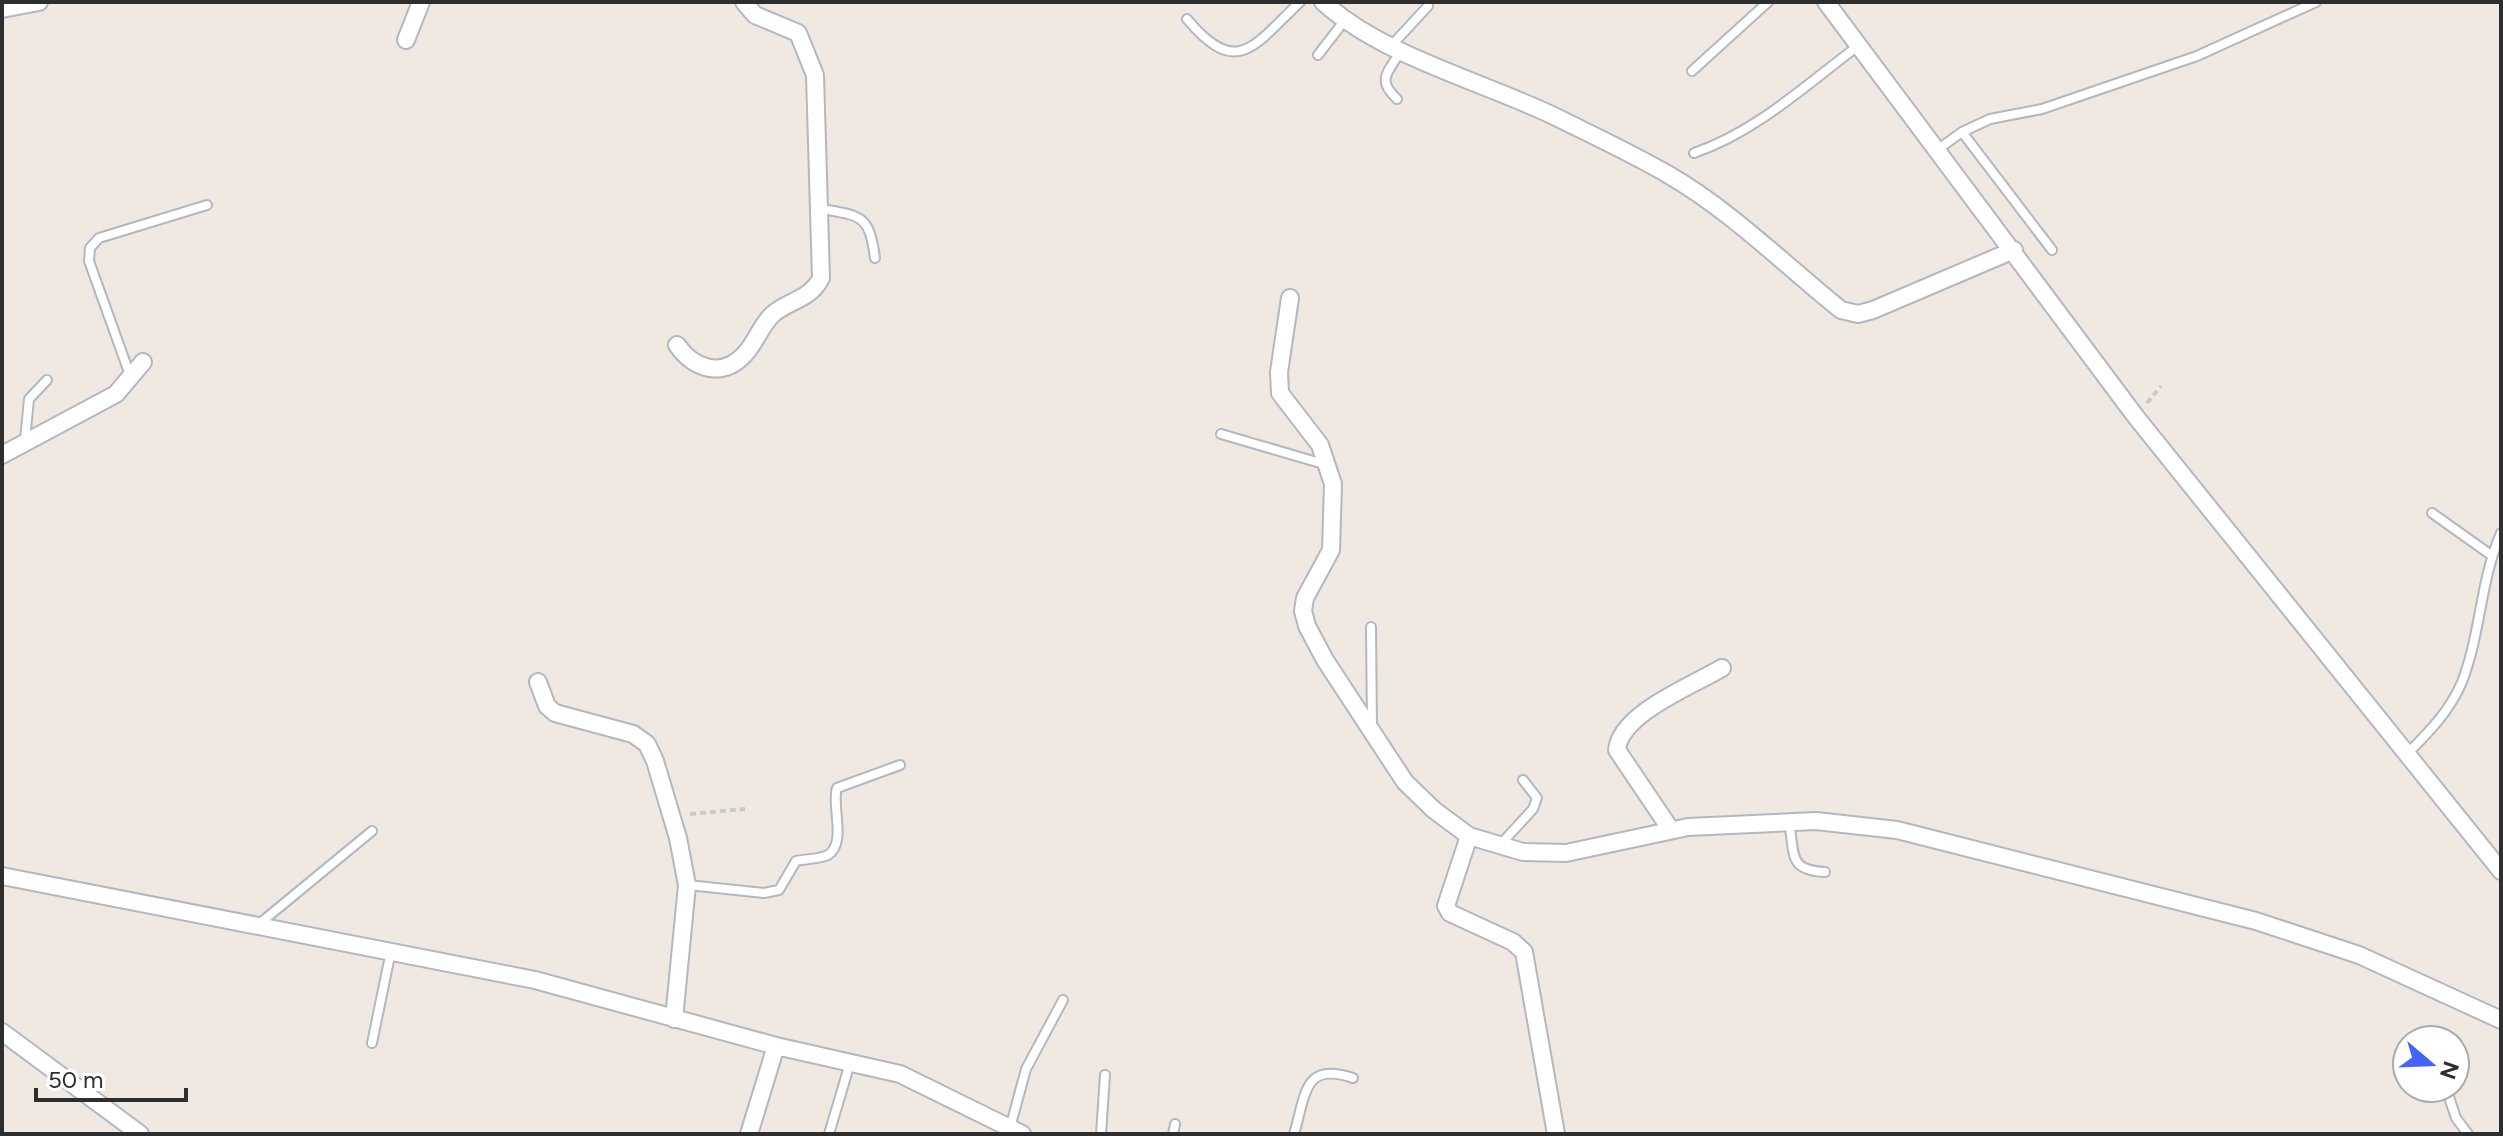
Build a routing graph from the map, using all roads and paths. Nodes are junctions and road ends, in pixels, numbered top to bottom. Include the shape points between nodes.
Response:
1 (39, 2) edge
2 (421, 2) edge
3 (744, 2) edge
4 (1300, 2) edge
5 (1323, 2) edge
6 (1768, 2) edge
7 (1826, 2) edge
8 (2316, 2) edge
9 (1428, 6) dead end
10 (2, 9) edge
11 (1187, 19) dead end
12 (1345, 19) junction
13 (406, 40) dead end
14 (1858, 46) junction
15 (1397, 48) junction
16 (1318, 55) dead end
17 (1692, 71) dead end
18 (1397, 99) dead end
19 (1962, 132) junction
20 (1937, 150) junction
21 (1694, 153) dead end
22 (207, 205) dead end
23 (822, 209) junction
24 (2014, 250) junction
25 (2052, 250) dead end
26 (875, 258) dead end
27 (1290, 298) dead end
28 (677, 345) dead end
29 (143, 362) dead end
30 (131, 379) junction
31 (47, 380) dead end
32 (1221, 434) dead end
33 (25, 440) junction
34 (2, 455) edge
35 (1328, 465) junction
36 (2432, 513) dead end
37 (2501, 533) edge
38 (2491, 555) junction
39 (1371, 627) dead end
40 (1722, 668) dead end
41 (538, 682) dead end
42 (1372, 732) junction
43 (2406, 755) junction
44 (900, 765) dead end
45 (1523, 780) dead end
46 (745, 809) dead end
47 (672, 816) junction
48 (1789, 821) junction
49 (1671, 830) junction
50 (372, 831) dead end
51 (1469, 836) junction
52 (1498, 847) junction
53 (2501, 871) edge
54 (1825, 872) dead end
55 (2, 876) edge
56 (687, 885) junction
57 (258, 925) junction
58 (391, 951) junction
59 (1063, 1000) dead end
60 (674, 1019) junction
61 (2501, 1020) edge
62 (2, 1032) edge
63 (372, 1043) dead end
64 (776, 1046) junction
65 (850, 1062) junction
66 (1105, 1075) dead end
67 (1353, 1078) dead end
68 (2451, 1104) edge
69 (1175, 1124) dead end
70 (1016, 1131) edge
71 (140, 1134) edge
72 (749, 1134) edge
73 (829, 1134) edge
74 (1101, 1134) edge
75 (1173, 1134) edge
76 (1294, 1134) edge
77 (1556, 1134) edge
78 (2468, 1134) edge

1 - 10 street
2 - 13 street
3 - 23 street via 755,15 798,33 807,50 815,75
4 - 11 lane via 1250,48 1236,52 1211,44
5 - 12 street
6 - 17 lane
7 - 14 street
8 - 19 lane via 2197,56
9 - 15 lane
12 - 15 street
12 - 16 lane
14 - 20 street
14 - 21 lane via 1745,130
15 - 18 lane via 1384,82
15 - 24 street via 1528,104 1670,175 1850,313 1873,310
19 - 20 lane
19 - 25 lane
20 - 24 street
22 - 30 lane via 99,238 90,248 89,261
23 - 26 lane via 864,220
23 - 28 street via 823,267 816,289 774,313 744,356 732,364 705,369
24 - 43 street via 2136,417
27 - 35 street via 1280,393 1320,445
29 - 30 street
30 - 33 street via 98,404
31 - 33 lane via 29,399
32 - 35 lane
33 - 34 street
35 - 42 street via 1333,484 1331,550 1303,611 1314,642
36 - 38 lane
37 - 38 lane
38 - 43 lane via 2461,683 2441,719
39 - 42 lane
40 - 49 street via 1630,721 1618,737 1617,750
41 - 47 street via 555,713 633,734 647,744
42 - 51 street via 1405,782
43 - 53 street
44 - 56 lane via 837,788 834,848 826,856 796,861 779,890
45 - 52 lane via 1537,798 1533,809
46 - 47 path
47 - 56 street
48 - 49 street
48 - 54 lane via 1797,866
48 - 61 street via 1933,837 2256,921 2359,955
49 - 52 street via 1566,853
50 - 57 lane
51 - 52 street
51 - 77 street via 1446,906 1524,952
55 - 57 street
56 - 60 street
57 - 58 street
58 - 60 street via 535,980
58 - 63 lane
59 - 70 lane via 1026,1069
60 - 64 street
62 - 71 street
64 - 65 street
64 - 72 street
65 - 70 street via 921,1083
65 - 73 lane
66 - 74 lane
67 - 76 lane via 1334,1071 1312,1078
68 - 78 lane
69 - 75 lane

